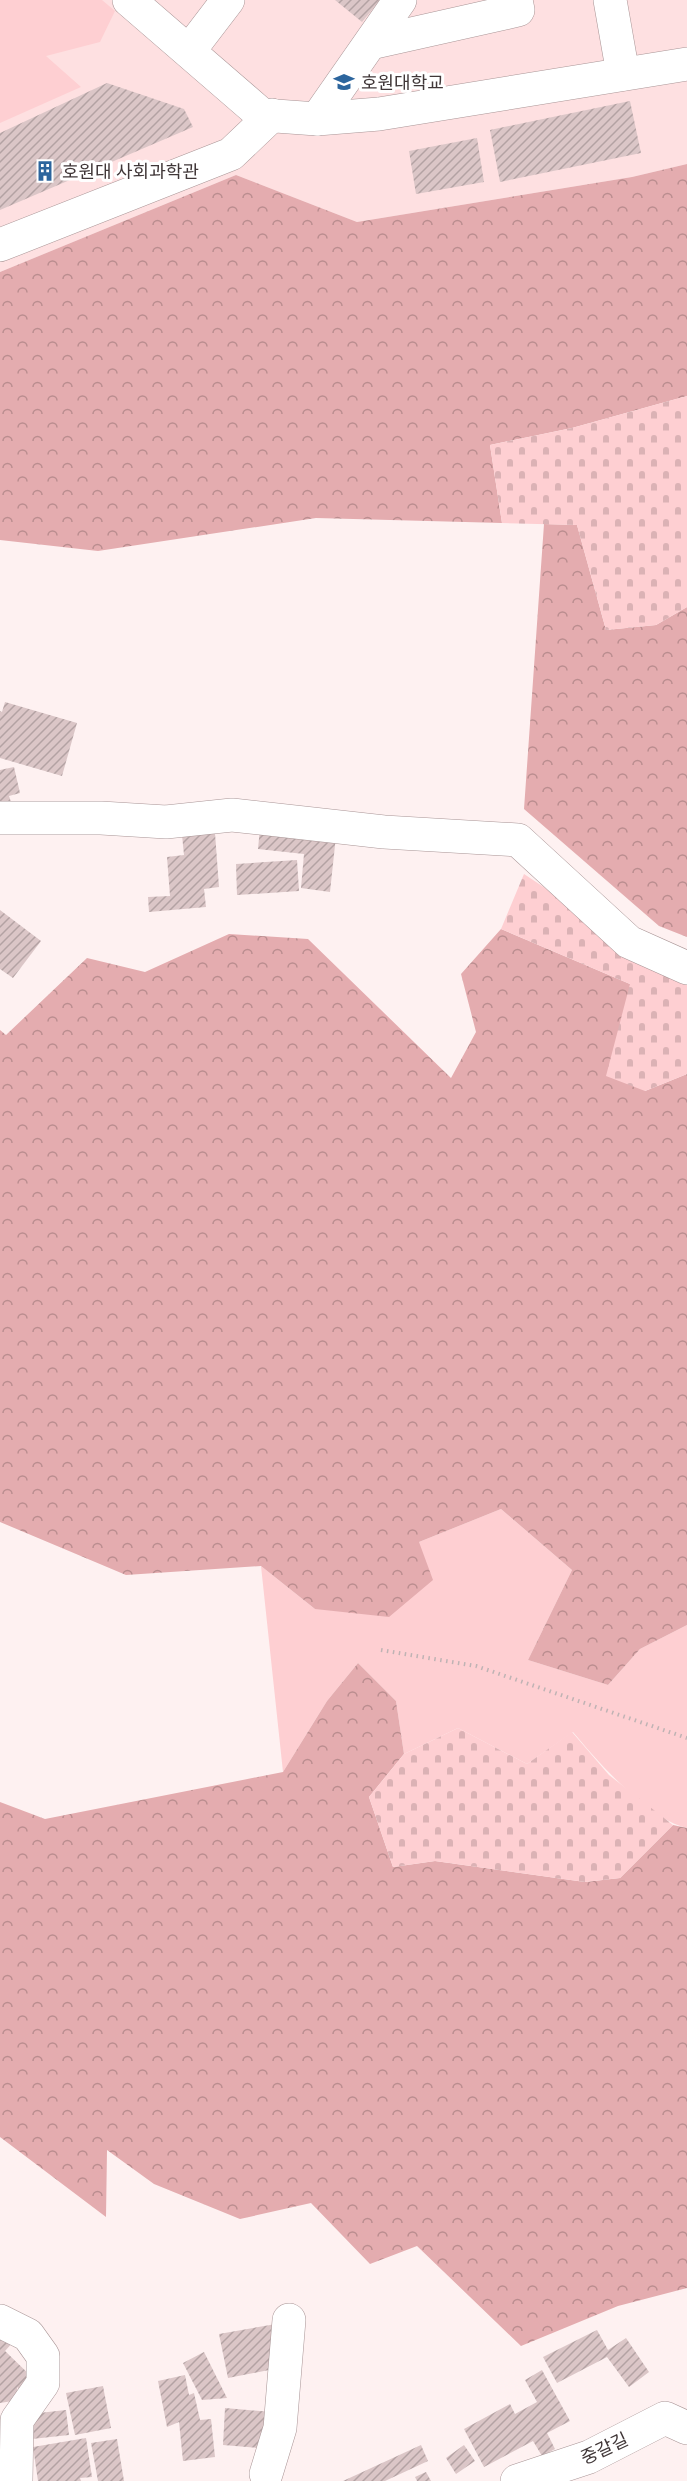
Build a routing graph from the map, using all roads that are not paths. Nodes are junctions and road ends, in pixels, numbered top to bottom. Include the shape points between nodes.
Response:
1 (129, 0) edge
2 (228, 0) edge
3 (400, 0) edge
4 (516, 0) edge
5 (610, 0) edge
6 (371, 43) junction
7 (189, 51) junction
8 (687, 64) edge
9 (623, 74) junction
10 (272, 115) junction
11 (317, 119) junction
12 (0, 245) edge
13 (0, 818) edge
14 (687, 968) edge
15 (289, 2320) dead end
16 (0, 2321) edge
17 (687, 2428) edge
18 (260, 2479) edge
19 (16, 2481) edge
20 (517, 2481) edge

1 - 7 street
2 - 7 street
3 - 6 street
4 - 6 street via 518,10
5 - 9 street
6 - 11 street
7 - 10 street via 262,115
8 - 9 street
9 - 11 street via 379,114
10 - 11 street
10 - 12 street via 231,154
13 - 14 street via 166,822 232,815 384,832 518,840 629,942
15 - 18 street via 280,2428
16 - 19 street via 28,2335 44,2356 43,2383 17,2420
17 - 20 street, 중갈길 via 665,2418 589,2457

